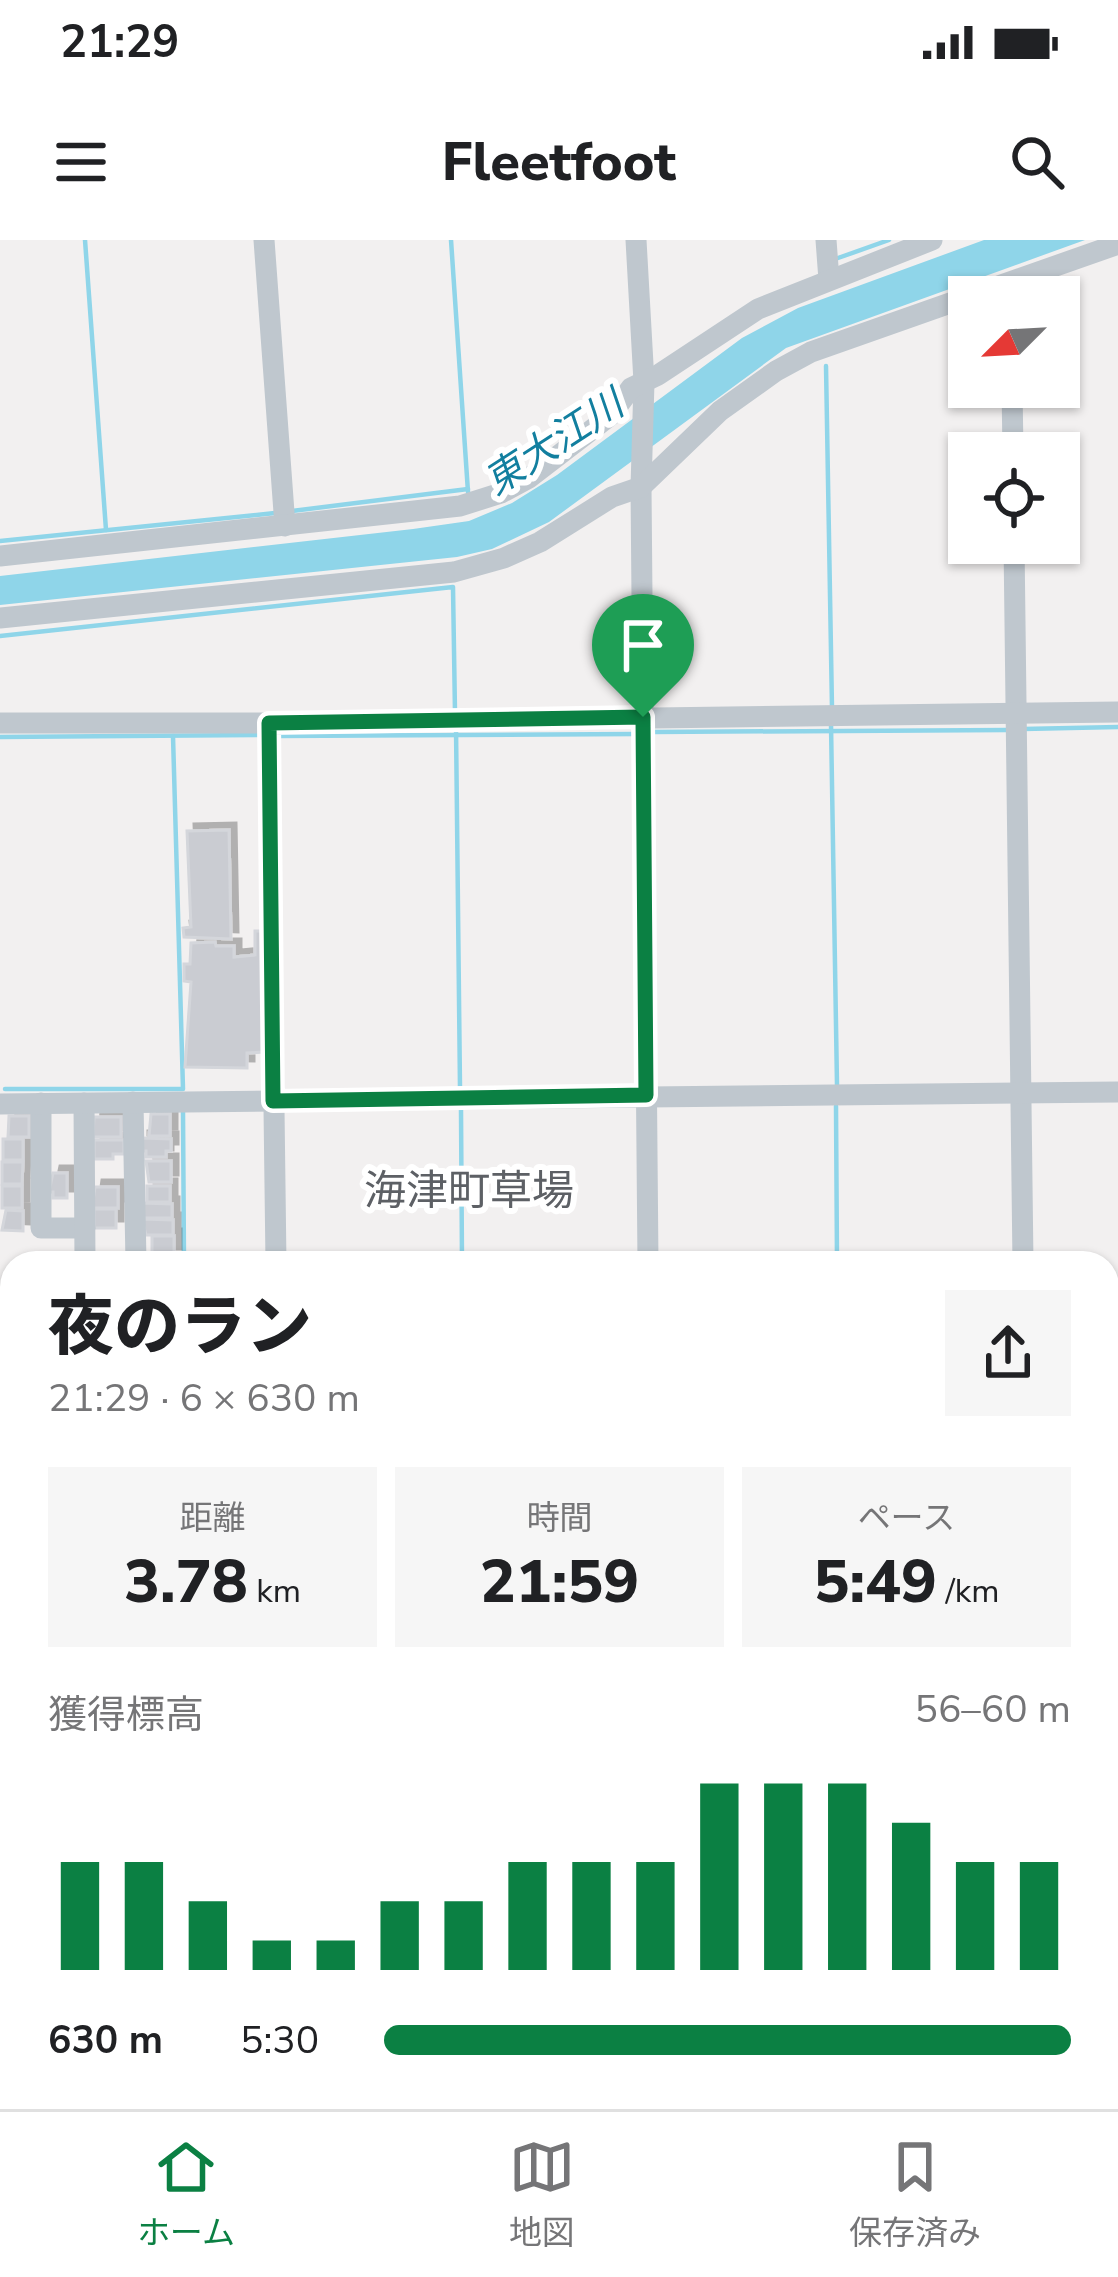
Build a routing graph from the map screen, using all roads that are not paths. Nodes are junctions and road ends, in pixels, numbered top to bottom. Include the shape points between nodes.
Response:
1 (264, 240) edge
2 (636, 240) edge
3 (826, 240) edge
4 (932, 240) edge
5 (1118, 244) edge
6 (1042, 276) edge
7 (829, 280) junction
8 (948, 309) edge
9 (644, 388) junction
10 (642, 480) junction
11 (284, 526) junction
12 (0, 556) edge
13 (1014, 564) edge
14 (0, 618) edge
15 (1118, 712) edge
16 (1016, 713) junction
17 (643, 717) junction
18 (0, 723) edge
19 (269, 723) junction
20 (1118, 1092) edge
21 (1021, 1093) junction
22 (646, 1095) junction
23 (273, 1101) junction
24 (133, 1102) junction
25 (41, 1103) junction
26 (84, 1103) junction
27 (0, 1104) edge
28 (85, 1228) junction
29 (85, 1251) edge
30 (136, 1251) edge
31 (276, 1251) edge
32 (648, 1251) edge
33 (1023, 1251) edge

1 - 11 street
2 - 9 street
3 - 7 street
4 - 7 street
5 - 6 street
7 - 9 street via 758,309
8 - 10 street via 776,370
9 - 10 street
9 - 11 street via 631,388 611,415 501,493 460,506
10 - 14 street via 540,542 454,572
10 - 17 street
11 - 12 street
13 - 16 street
15 - 16 street
16 - 17 street
16 - 21 street
17 - 19 street
17 - 22 street
18 - 19 street
19 - 23 street
20 - 21 street
21 - 22 street
21 - 33 street
22 - 23 street
22 - 32 street
23 - 24 street
23 - 31 street
24 - 26 street
24 - 30 street
25 - 26 street
25 - 27 street
25 - 28 street via 41,1228
26 - 28 street
28 - 29 street

